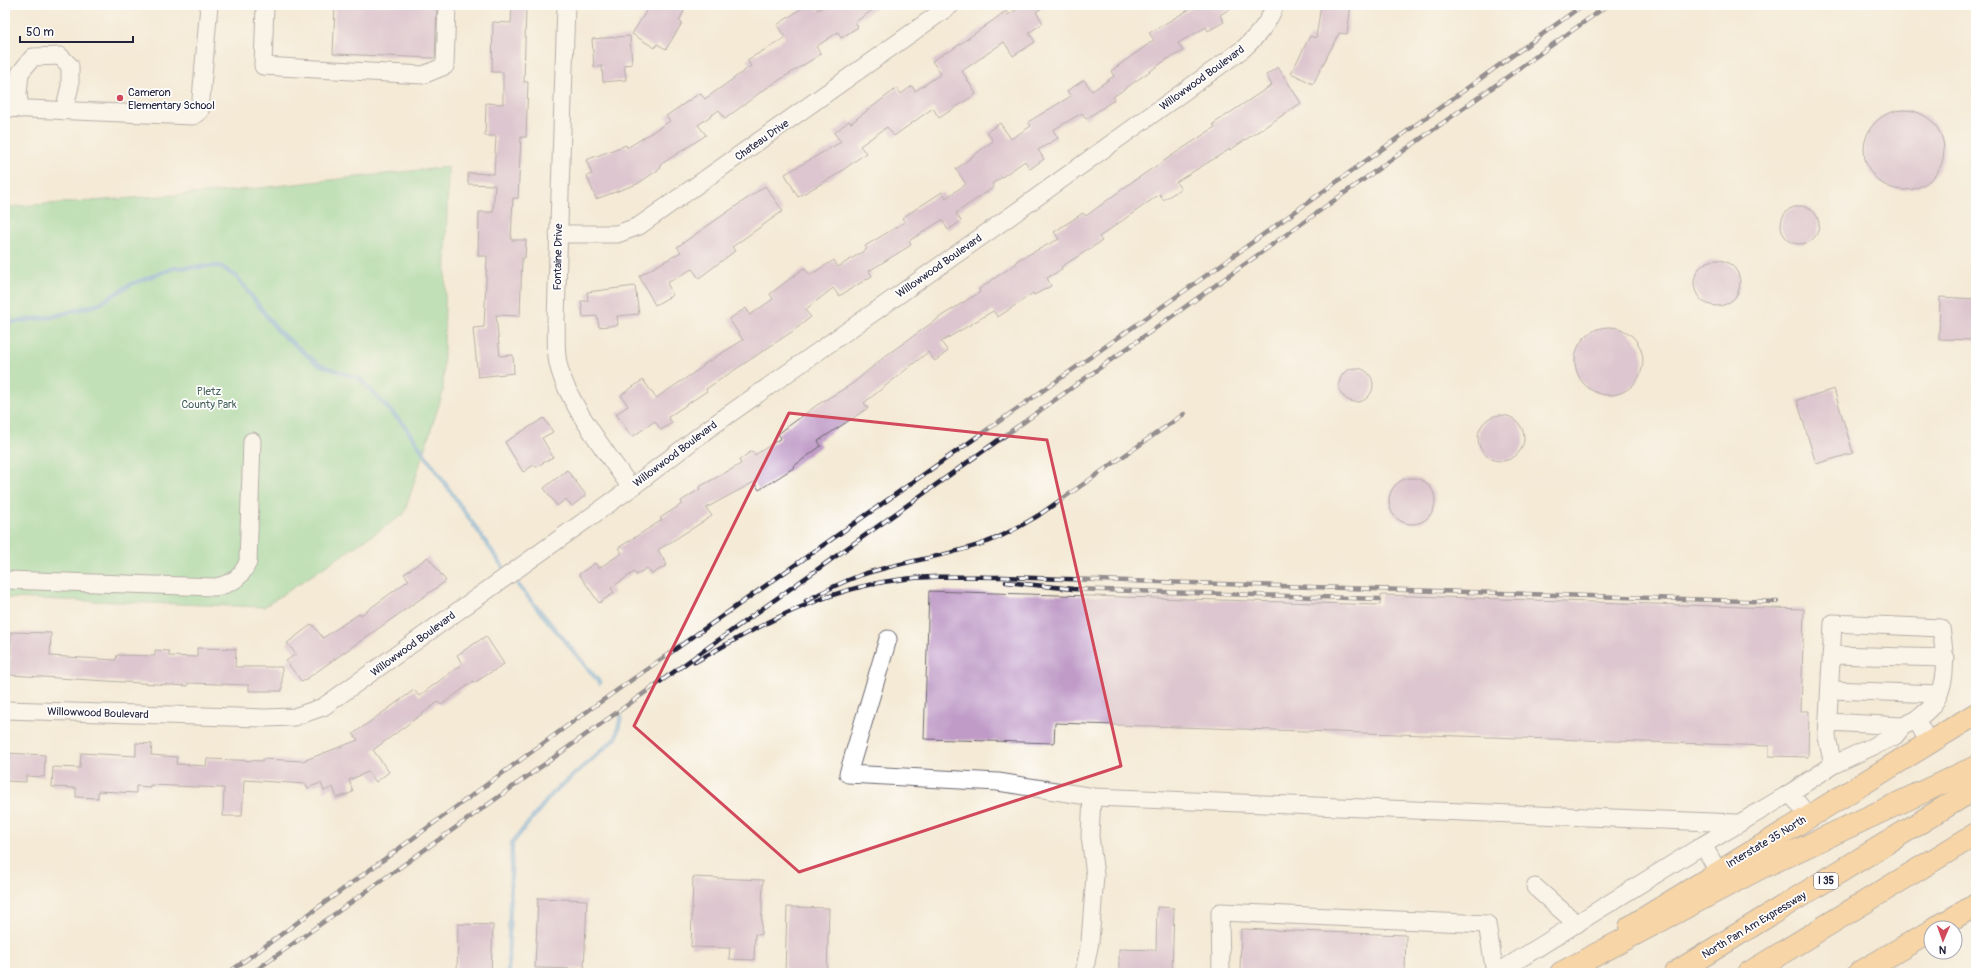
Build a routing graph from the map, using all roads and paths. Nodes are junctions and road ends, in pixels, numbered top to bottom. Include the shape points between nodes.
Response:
1 (209, 5) edge
2 (265, 5) edge
3 (447, 5) edge
4 (566, 5) edge
5 (951, 5) edge
6 (1276, 5) edge
7 (12, 108) edge
8 (64, 111) junction
9 (558, 234) junction
10 (252, 441) dead end
11 (631, 488) junction
12 (5, 580) edge
13 (888, 639) dead end
14 (1831, 655) junction
15 (1946, 658) junction
16 (1830, 690) junction
17 (1940, 694) junction
18 (5, 710) edge
19 (1976, 714) edge
20 (1828, 722) junction
21 (1910, 723) junction
22 (1929, 742) junction
23 (1833, 765) junction
24 (1976, 767) edge
25 (1976, 788) edge
26 (1790, 793) junction
27 (1092, 797) junction
28 (1808, 816) junction
29 (1737, 823) junction
30 (1976, 834) edge
31 (1976, 840) edge
32 (1703, 846) junction
33 (1718, 871) junction
34 (1535, 887) dead end
35 (1976, 905) edge
36 (1950, 920) edge
37 (1577, 924) junction
38 (1923, 936) edge
39 (1084, 973) edge
40 (1221, 973) edge
41 (1496, 973) edge
42 (1556, 973) edge
43 (1561, 973) edge
44 (1675, 973) edge
45 (1749, 973) edge
46 (1775, 973) edge
47 (1859, 973) edge

1 - 8 street via 200,111 193,116
2 - 3 street via 263,66 423,75 445,66
4 - 9 street, Fontaine Drive
5 - 9 street, Chateau Drive via 639,226 617,234
6 - 11 street, Willowwood Boulevard via 1269,22 1243,49 708,429
7 - 8 street
7 - 8 street via 18,94 20,73 33,57 60,56 70,66 70,86
9 - 11 street, Fontaine Drive via 556,319 558,361 562,377 586,424
10 - 12 street via 248,562 244,572 227,585 215,587
11 - 18 street, Willowwood Boulevard via 323,707 294,717 265,718
13 - 27 street via 848,774 998,782
14 - 15 street
14 - 15 street via 1833,623 1941,628
14 - 16 street
15 - 17 street
16 - 17 street
16 - 20 street
17 - 21 street via 1931,707
19 - 22 main road, Interstate 35 North
20 - 21 street
20 - 23 street
21 - 22 street
21 - 23 street via 1895,736
22 - 28 main road, Interstate 35 North
23 - 26 street
24 - 43 main road via 1758,869
25 - 44 main road, North Pan Am Expressway / I 35
26 - 28 street
26 - 29 street
27 - 29 street
27 - 39 street via 1090,836 1095,875 1090,942
28 - 33 main road, Interstate 35 North
29 - 32 street
30 - 45 main road
31 - 46 main road
32 - 33 street
32 - 37 street
33 - 42 main road, Interstate 35 North
34 - 37 street
35 - 36 main road
37 - 41 street
38 - 47 main road
40 - 41 street via 1220,912 1487,924

